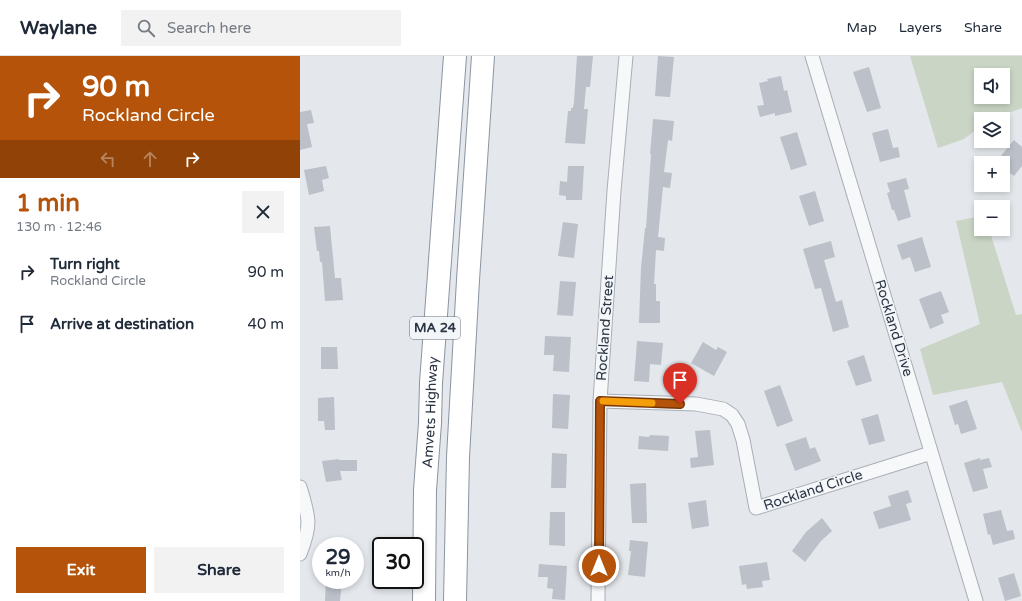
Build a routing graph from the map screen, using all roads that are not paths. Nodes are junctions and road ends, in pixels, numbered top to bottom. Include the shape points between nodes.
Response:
1 (455, 56) edge
2 (483, 56) edge
3 (626, 56) edge
4 (812, 56) edge
5 (600, 401) junction
6 (931, 453) junction
7 (300, 487) edge
8 (300, 554) edge
9 (424, 601) edge
10 (455, 601) edge
11 (598, 601) edge
12 (976, 601) edge

1 - 9 highway, Amvets Highway / MA 24 via 431,383
2 - 10 highway, MA 24 via 458,457
3 - 5 street, Rockland Street
4 - 6 street, Rockland Drive
5 - 6 street, Rockland Circle via 696,404 723,409 732,414 743,440 756,508
5 - 11 street, Rockland Street
6 - 12 street, Rockland Drive
7 - 8 street via 309,524

